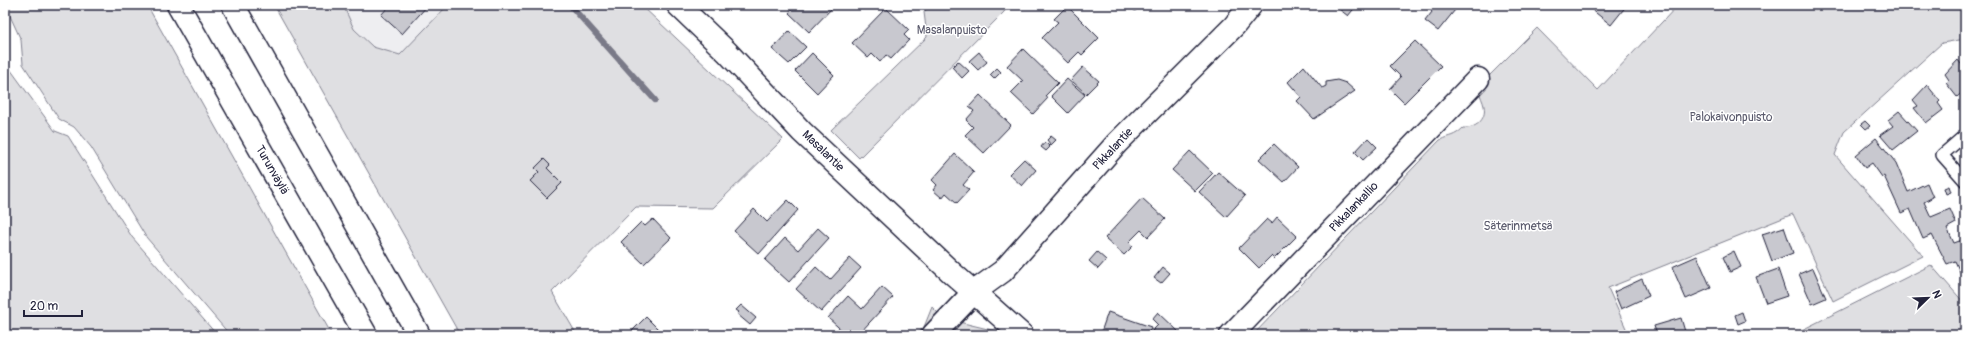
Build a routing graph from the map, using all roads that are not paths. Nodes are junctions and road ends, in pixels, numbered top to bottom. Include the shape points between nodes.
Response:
1 (178, 5) edge
2 (233, 5) edge
3 (678, 5) edge
4 (1251, 5) edge
5 (1478, 79) dead end
6 (1965, 135) edge
7 (1965, 181) edge
8 (974, 292) junction
9 (366, 335) edge
10 (419, 335) edge
11 (933, 335) edge
12 (1022, 335) edge
13 (1231, 335) edge

1 - 9 main road, Turunväylä
2 - 10 main road
3 - 8 main road, Masalantie via 728,52 802,132
4 - 8 main road, Pikkalantie via 1234,26 1117,143 1003,271
5 - 13 main road, Pikkalankallio
6 - 7 lane via 1942,155
8 - 11 main road, Pikkalantie
8 - 12 main road, Masalantie

